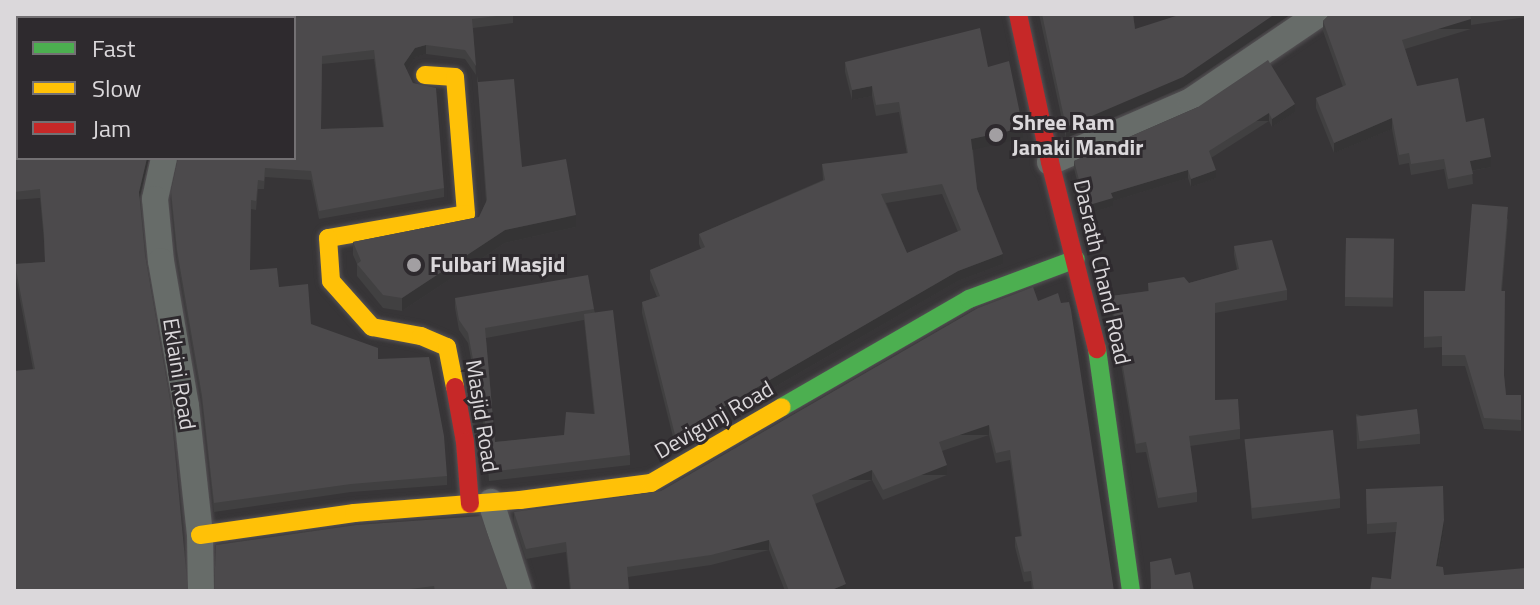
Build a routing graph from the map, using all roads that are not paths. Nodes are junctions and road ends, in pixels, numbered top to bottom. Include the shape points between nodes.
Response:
1 (1018, 14) edge
2 (1319, 14) edge
3 (425, 75) dead end
4 (164, 160) edge
5 (1050, 162) junction
6 (1076, 259) junction
7 (481, 503) junction
8 (200, 535) junction
9 (201, 591) edge
10 (519, 591) edge
11 (1131, 591) edge

1 - 5 street, Dasrath Chand Road
2 - 5 street via 1191,101
3 - 7 street, Masjid Road via 455,77 466,214 328,238 331,281 372,327 447,347
4 - 8 street, Eklaini Road via 155,199 161,261 186,406
5 - 6 street, Dasrath Chand Road
6 - 7 street, Devigunj Road via 969,299 651,483
6 - 11 street, Dasrath Chand Road via 1092,316 1113,442
7 - 8 street, Devigunj Road via 354,513
7 - 10 street
8 - 9 street, Eklaini Road

